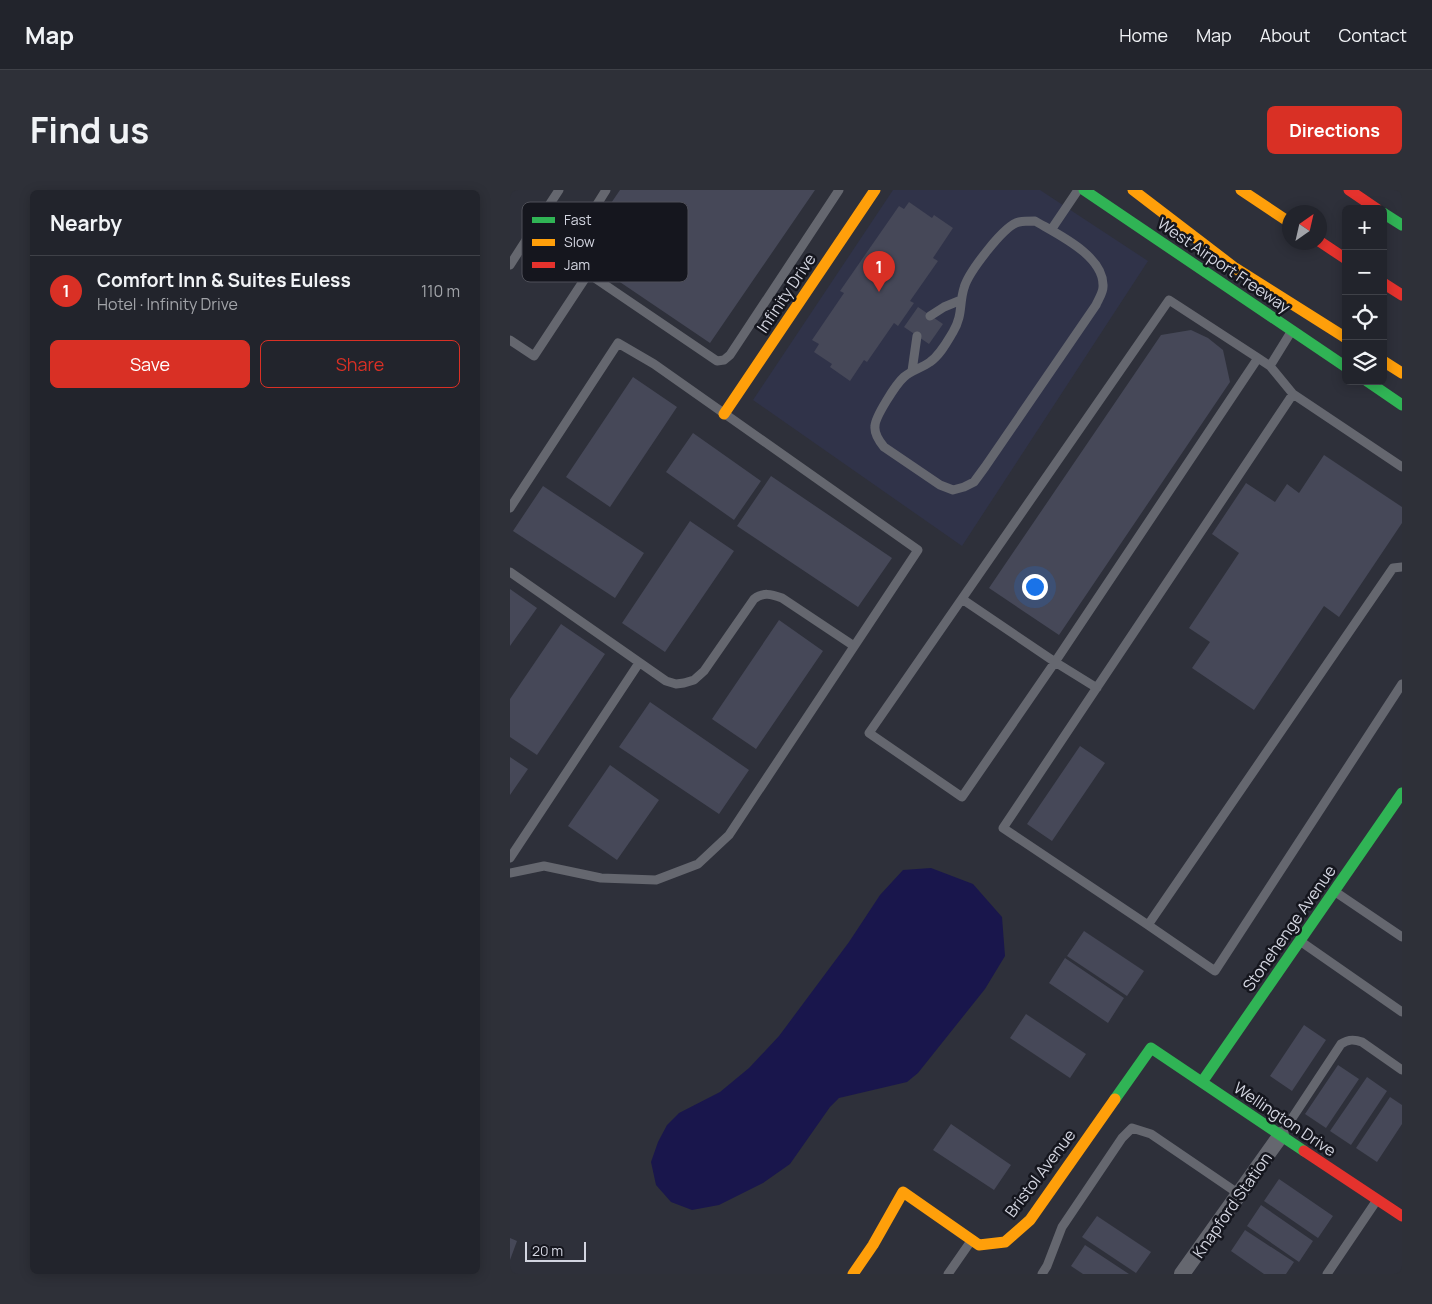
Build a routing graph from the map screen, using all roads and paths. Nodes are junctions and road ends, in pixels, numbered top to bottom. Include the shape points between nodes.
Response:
1 (560, 190) edge
2 (606, 190) edge
3 (840, 190) edge
4 (875, 190) edge
5 (1078, 190) edge
6 (1084, 190) edge
7 (1133, 190) edge
8 (1241, 190) edge
9 (1348, 190) edge
10 (552, 202) edge
11 (598, 202) edge
12 (1371, 205) edge
13 (1387, 216) edge
14 (1282, 217) edge
15 (1402, 225) edge
16 (1051, 230) junction
17 (522, 246) edge
18 (1327, 246) edge
19 (1342, 256) edge
20 (510, 265) edge
21 (583, 282) edge
22 (600, 282) edge
23 (1387, 286) edge
24 (1402, 295) edge
25 (961, 300) junction
26 (930, 316) dead end
27 (1292, 331) junction
28 (1342, 335) edge
29 (917, 336) dead end
30 (510, 340) edge
31 (1258, 358) junction
32 (1342, 364) edge
33 (1387, 364) edge
34 (1270, 366) junction
35 (912, 371) junction
36 (1402, 373) edge
37 (1373, 385) edge
38 (1293, 394) junction
39 (1402, 405) edge
40 (724, 414) junction
41 (1402, 467) edge
42 (510, 508) edge
43 (1402, 567) edge
44 (510, 572) edge
45 (962, 599) junction
46 (854, 646) junction
47 (1055, 662) junction
48 (639, 663) junction
49 (1402, 684) edge
50 (1097, 688) junction
51 (1402, 792) edge
52 (510, 858) edge
53 (510, 873) edge
54 (1334, 891) junction
55 (1148, 925) junction
56 (1402, 937) edge
57 (1300, 941) junction
58 (1402, 1012) edge
59 (1151, 1048) joint
60 (1402, 1070) edge
61 (1202, 1082) junction
62 (1281, 1135) junction
63 (1239, 1194) junction
64 (1377, 1200) junction
65 (1402, 1216) edge
66 (971, 1240) junction
67 (853, 1274) edge
68 (948, 1274) edge
69 (1042, 1274) edge
70 (1182, 1274) edge
71 (1328, 1274) edge

1 - 10 lane
2 - 11 lane
3 - 22 lane via 724,360 717,361
4 - 40 main road, Infinity Drive
5 - 16 lane
6 - 27 main road, West Airport Freeway
7 - 28 main road via 1235,268
8 - 14 main road
9 - 12 main road
13 - 15 main road
16 - 25 lane via 1035,221 1018,222 1006,229 964,285
16 - 35 lane via 1087,253 1099,268 1103,287 1096,305 974,482 953,490 940,485 894,455 877,438 874,427 878,415 902,378
17 - 20 lane
18 - 19 main road
21 - 30 lane via 534,356
23 - 24 main road
25 - 26 lane
25 - 35 lane via 961,314 954,331 939,353 929,363
27 - 32 main road, West Airport Freeway
27 - 34 lane
29 - 35 lane
31 - 34 lane
31 - 45 lane via 1169,300
31 - 47 lane
33 - 36 main road
34 - 38 lane
37 - 39 main road
38 - 41 lane
38 - 50 lane
40 - 42 lane via 618,342
40 - 46 lane via 918,550
43 - 55 lane via 1393,568
44 - 48 lane
45 - 47 lane
45 - 47 lane via 870,733 962,797
46 - 48 lane via 782,598 765,594 754,599 704,671 694,680 676,684 666,681
46 - 53 lane via 729,835 698,864 656,880 601,878 544,866
47 - 50 lane
48 - 52 lane
49 - 55 lane via 1215,971
50 - 55 lane via 1003,828
51 - 54 main road, Stonehenge Avenue
54 - 56 lane
54 - 57 main road, Stonehenge Avenue
57 - 58 lane
57 - 61 main road, Stonehenge Avenue
59 - 61 main road, Wellington Drive
59 - 66 main road, Bristol Avenue via 1030,1220 1005,1242 978,1245
60 - 62 lane via 1362,1042 1355,1039 1346,1041
61 - 62 main road, Wellington Drive
62 - 63 street, Knapford Station
62 - 64 main road, Wellington Drive
63 - 69 lane via 1152,1134 1132,1128 1062,1227
63 - 70 street, Knapford Station
64 - 65 main road, Wellington Drive
64 - 71 lane
66 - 67 main road, Bristol Avenue via 903,1192
66 - 68 lane

